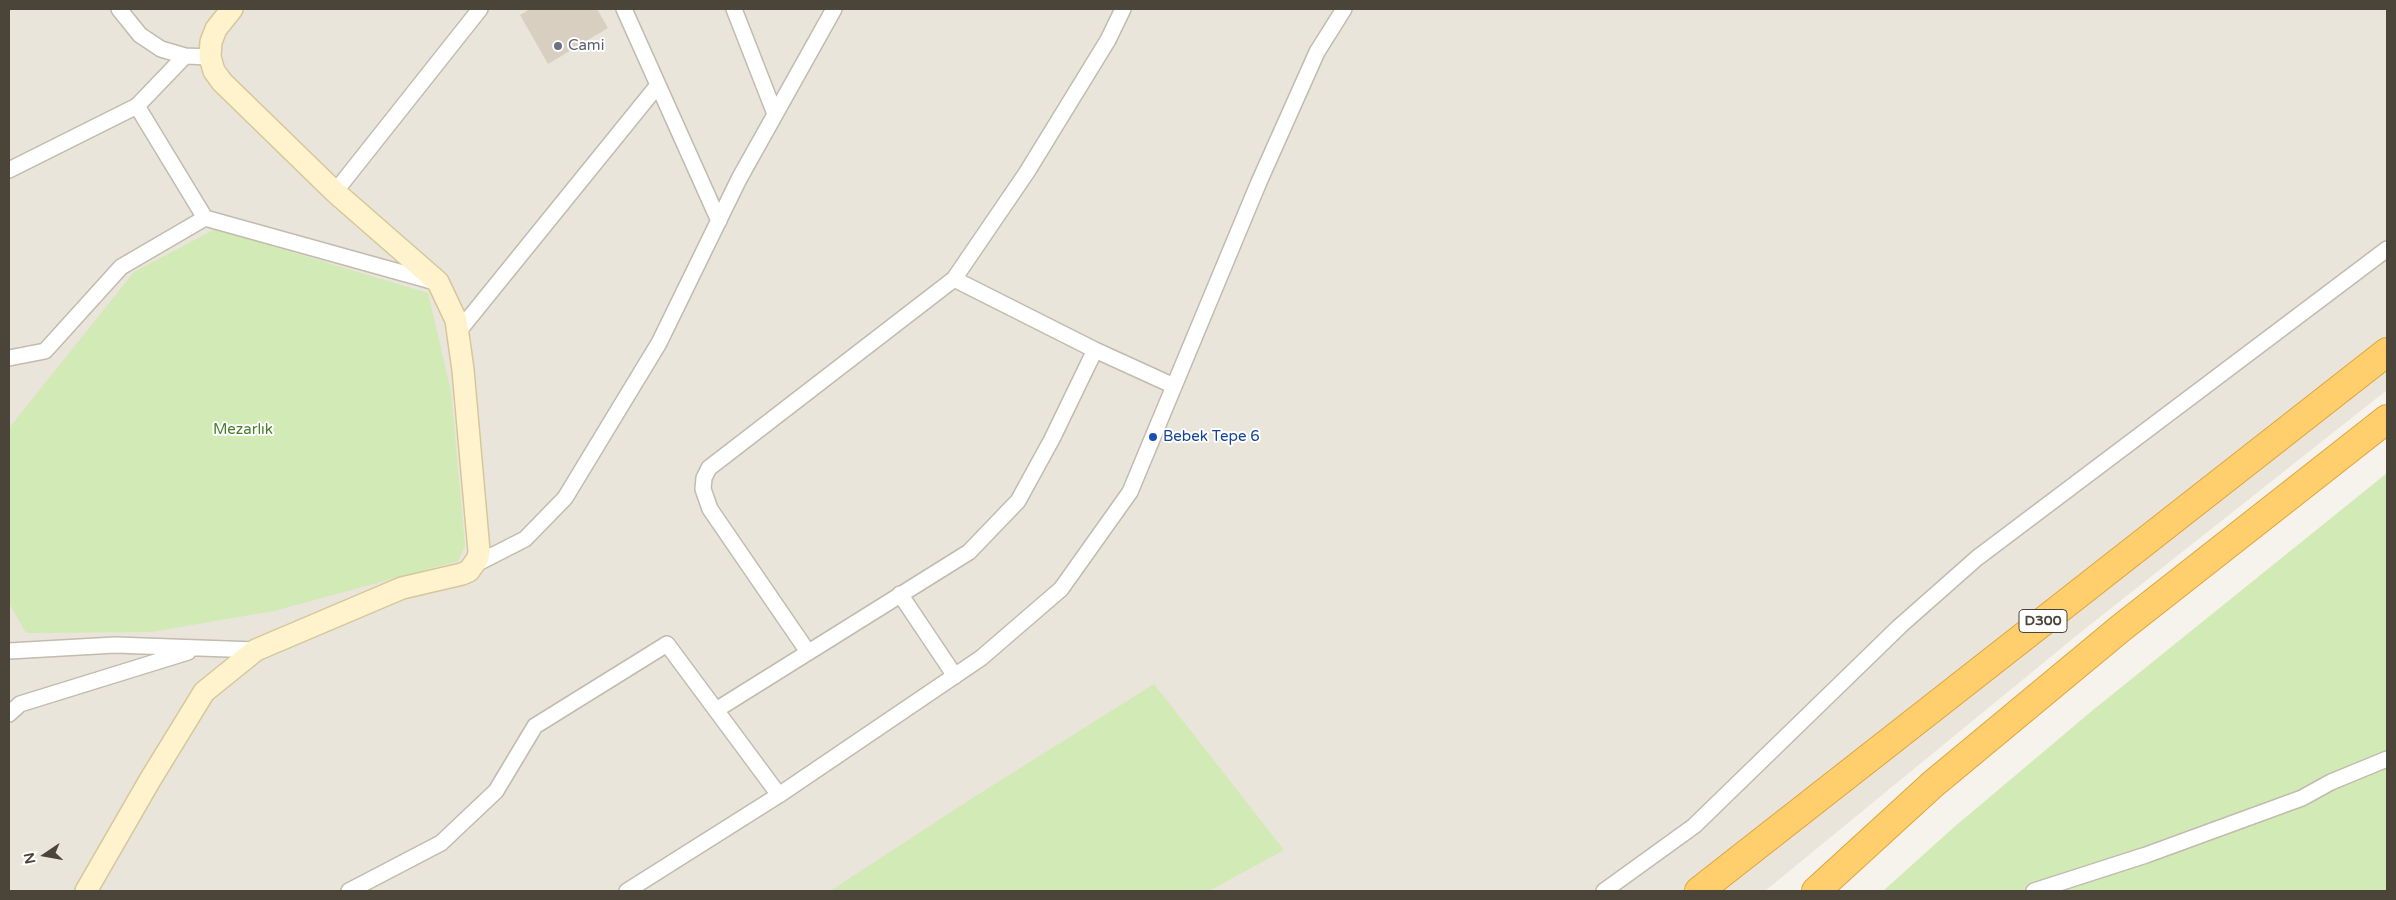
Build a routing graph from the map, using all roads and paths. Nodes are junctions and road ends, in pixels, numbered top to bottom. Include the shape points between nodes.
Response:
1 (119, 9) edge
2 (232, 9) edge
3 (480, 9) edge
4 (624, 9) edge
5 (734, 9) edge
6 (834, 9) edge
7 (1123, 9) edge
8 (1344, 9) edge
9 (185, 56) junction
10 (210, 57) junction
11 (658, 85) junction
12 (137, 106) junction
13 (775, 114) junction
14 (9, 170) edge
15 (335, 192) junction
16 (205, 218) junction
17 (719, 220) junction
18 (2387, 248) edge
19 (954, 279) junction
20 (438, 282) junction
21 (458, 332) junction
22 (1095, 350) junction
23 (2387, 352) edge
24 (9, 358) edge
25 (1174, 386) junction
26 (2387, 419) edge
27 (474, 565) junction
28 (900, 594) junction
29 (199, 648) junction
30 (256, 650) junction
31 (9, 651) edge
32 (808, 652) junction
33 (955, 676) junction
34 (716, 710) junction
35 (9, 714) edge
36 (2387, 759) edge
37 (779, 794) junction
38 (86, 891) edge
39 (350, 891) edge
40 (628, 891) edge
41 (1604, 891) edge
42 (1698, 891) edge
43 (1816, 891) edge
44 (2034, 891) edge

1 - 9 street via 140,35 161,49
2 - 10 street via 216,29
3 - 15 street
4 - 11 street
5 - 13 street
6 - 13 street
7 - 19 street via 1108,40 1027,172
8 - 25 street via 1317,52
9 - 10 street
9 - 12 street
10 - 15 street via 222,82
11 - 17 street
11 - 21 street
12 - 14 street
12 - 16 street
13 - 17 street
15 - 20 street
16 - 20 street
16 - 24 street via 121,267 45,351
17 - 27 street via 659,343 565,498 525,539
18 - 41 street via 1977,558 1900,626 1694,826
19 - 22 street
19 - 32 street via 716,461 704,478 704,494 710,509
20 - 21 street via 456,320
21 - 27 street via 479,551
22 - 25 street
22 - 28 street via 1018,501 969,552
23 - 42 highway, D300
25 - 33 street via 1130,492 1061,589 981,658
26 - 43 highway via 2120,628 1933,784
27 - 30 street via 462,574 402,588
28 - 32 street
28 - 33 street
29 - 30 street
29 - 31 street via 115,645
29 - 35 street via 20,704
30 - 38 street via 204,692
32 - 34 street
33 - 37 street
34 - 37 street
34 - 39 street via 667,644 535,726 496,791 441,843
36 - 44 street via 2293,802
37 - 40 street

